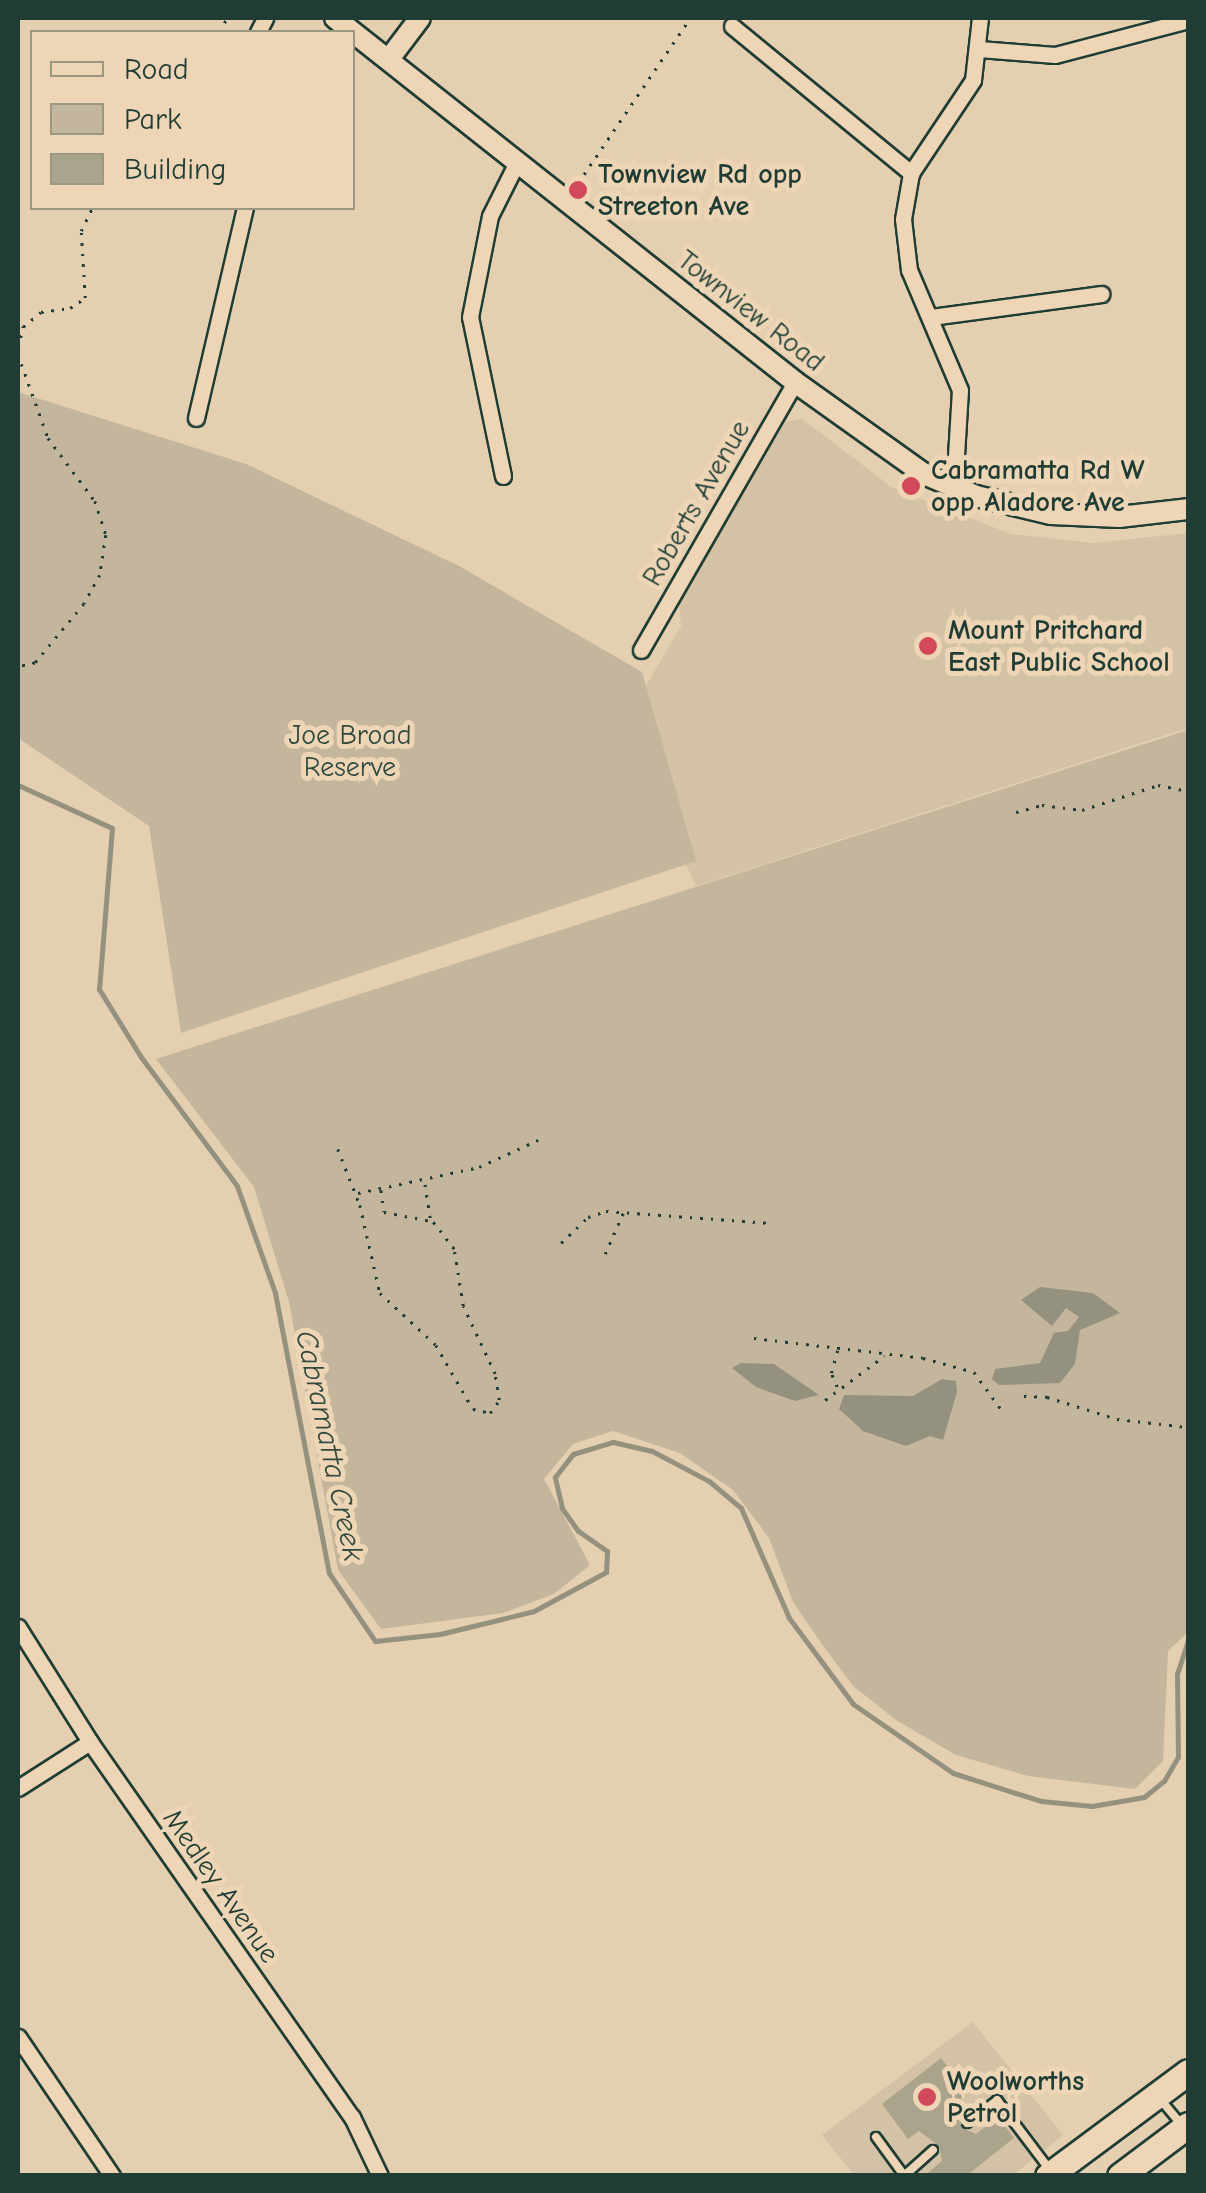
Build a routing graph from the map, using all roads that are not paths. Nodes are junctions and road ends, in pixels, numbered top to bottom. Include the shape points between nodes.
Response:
1 (420, 18) edge
2 (980, 18) edge
3 (1188, 20) edge
4 (732, 26) dead end
5 (355, 33) edge
6 (980, 50) junction
7 (389, 59) junction
8 (518, 162) junction
9 (911, 173) junction
10 (245, 210) edge
11 (1101, 294) dead end
12 (932, 317) junction
13 (795, 382) junction
14 (196, 418) dead end
15 (503, 476) dead end
16 (954, 488) junction
17 (1188, 509) edge
18 (641, 650) dead end
19 (18, 1627) edge
20 (90, 1742) junction
21 (18, 1788) edge
22 (18, 2037) edge
23 (1188, 2072) edge
24 (1158, 2095) junction
25 (967, 2123) dead end
26 (1187, 2129) edge
27 (876, 2137) dead end
28 (933, 2150) dead end
29 (1050, 2174) edge
30 (903, 2175) edge
31 (112, 2176) edge
32 (380, 2176) edge
33 (1120, 2176) edge

1 - 7 street
2 - 6 street
3 - 6 street via 1056,55
4 - 9 street
5 - 7 street, Townview Road
6 - 9 street via 962,104
7 - 8 street, Townview Road
8 - 13 street, Townview Road
8 - 15 street via 485,231 470,317
9 - 12 street via 904,252
10 - 14 street
11 - 12 street
12 - 16 street via 960,390
13 - 16 street, Townview Road via 896,458
13 - 18 street, Roberts Avenue
16 - 17 street, Townview Road via 1017,508 1081,516
19 - 20 street, Medley Avenue
20 - 21 street
20 - 32 street, Medley Avenue via 352,2117
22 - 31 street
23 - 24 highway
24 - 26 lane
24 - 29 highway
25 - 29 lane via 997,2100
26 - 33 highway
27 - 30 lane
28 - 30 lane

